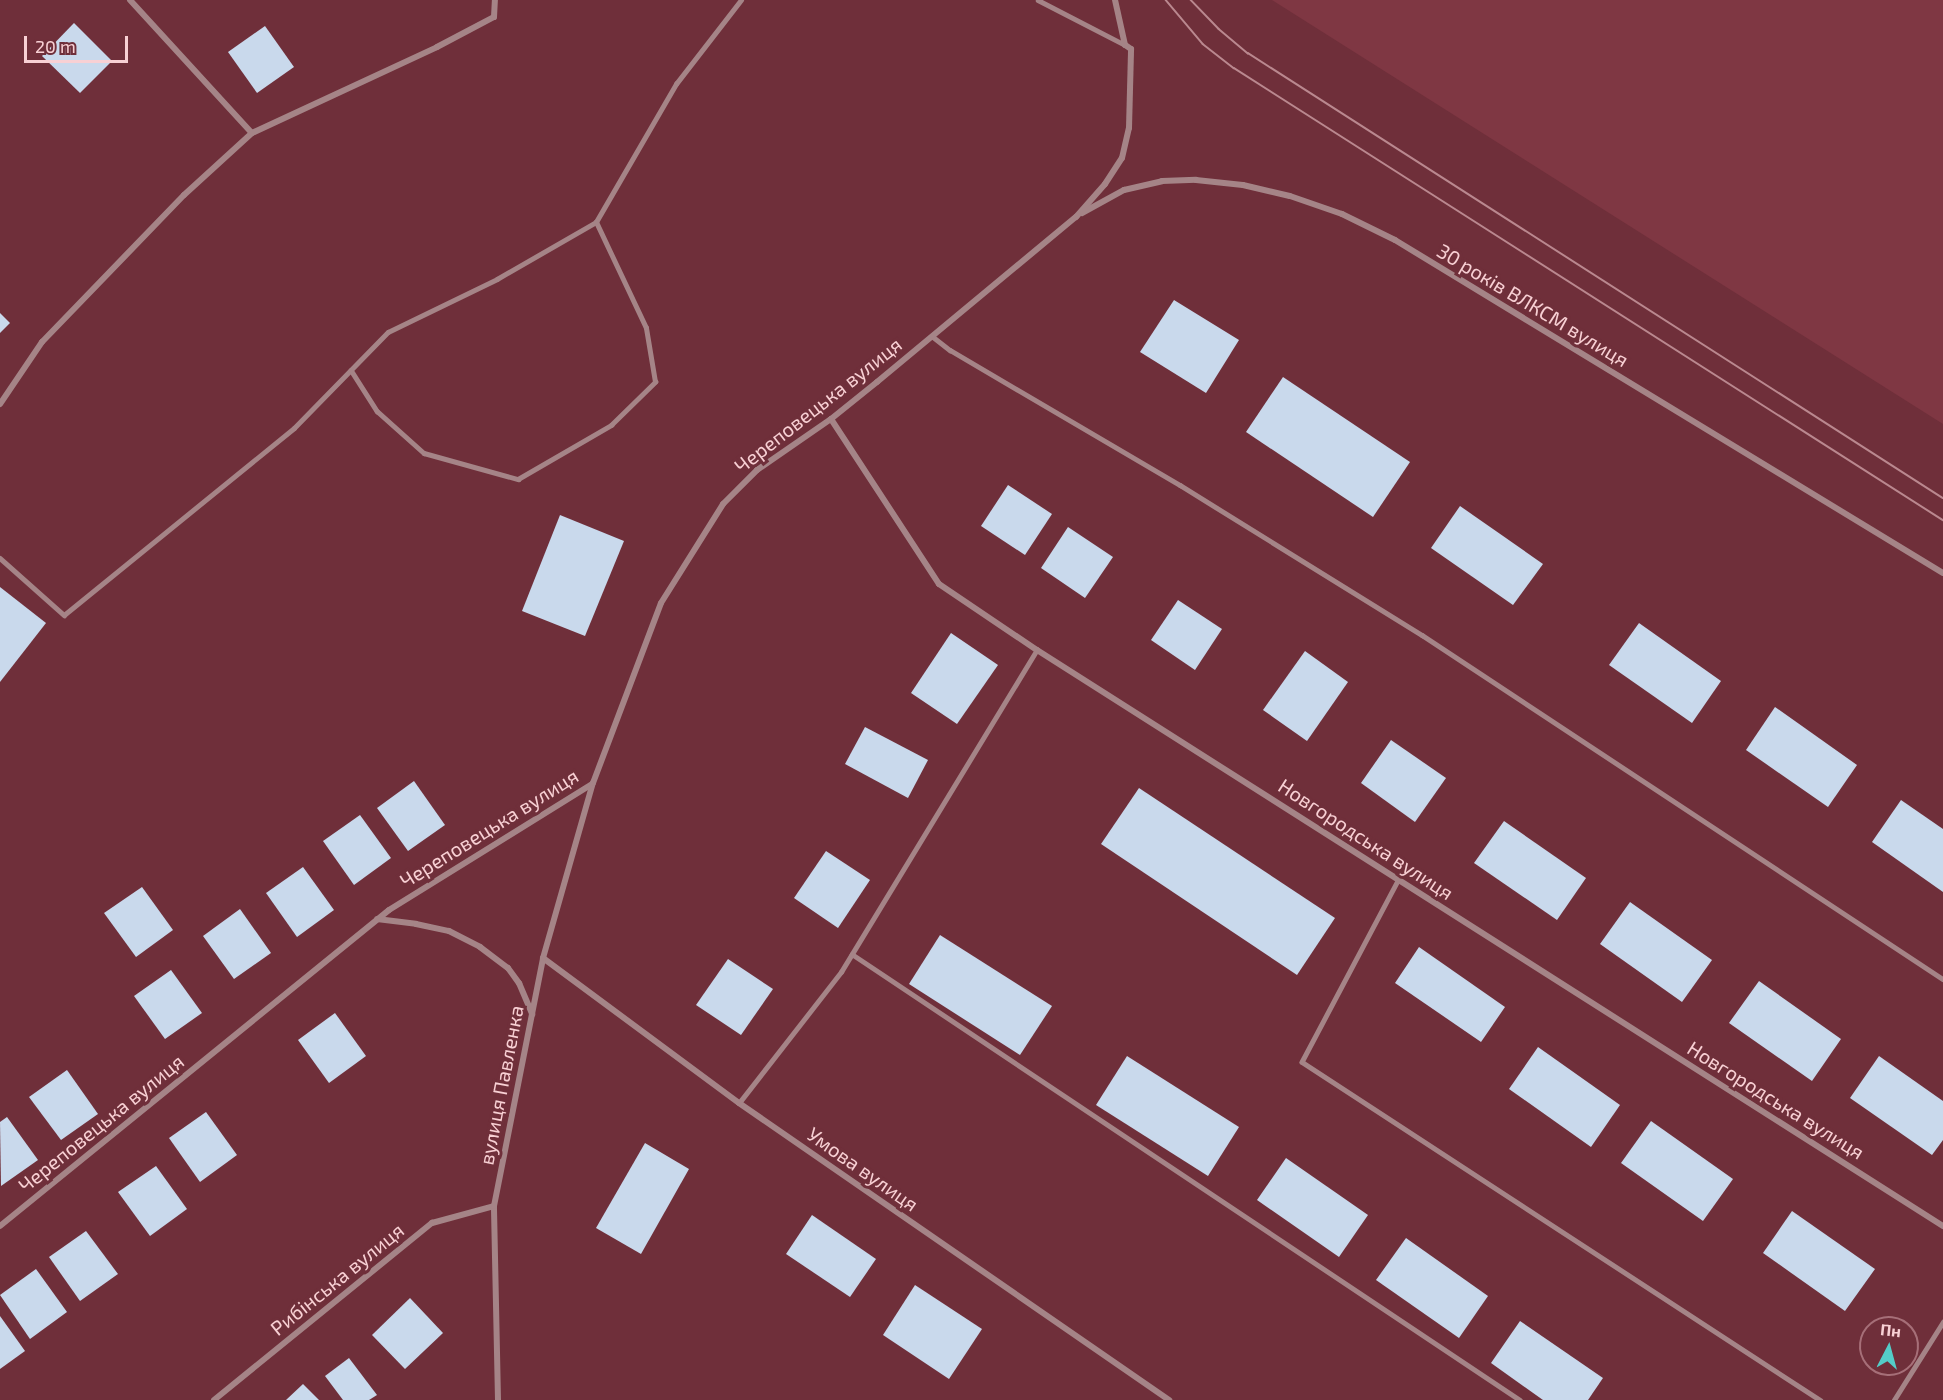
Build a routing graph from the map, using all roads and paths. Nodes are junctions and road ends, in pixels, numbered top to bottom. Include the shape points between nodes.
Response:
1 (130, 0) edge
2 (495, 0) edge
3 (741, 0) edge
4 (1038, 0) edge
5 (1115, 0) edge
6 (1128, 47) junction
7 (252, 133) junction
8 (1076, 217) junction
9 (596, 222) junction
10 (932, 336) junction
11 (351, 370) junction
12 (0, 404) edge
13 (831, 419) junction
14 (0, 558) edge
15 (1943, 573) edge
16 (1037, 650) junction
17 (593, 783) junction
18 (1399, 879) junction
19 (377, 920) junction
20 (852, 954) junction
21 (543, 958) junction
22 (1943, 979) edge
23 (532, 1014) junction
24 (739, 1103) junction
25 (494, 1206) junction
26 (0, 1226) edge
27 (1943, 1226) edge
28 (1943, 1322) edge
29 (214, 1400) edge
30 (498, 1400) edge
31 (1169, 1400) edge
32 (1520, 1400) edge
33 (1820, 1400) edge
34 (1894, 1400) edge

1 - 7 street
2 - 7 street via 494,17
3 - 9 lane via 676,84
4 - 6 lane
5 - 6 street
6 - 8 street, Череповецька вулиця via 1129,129 1122,158 1106,184
7 - 12 street via 184,195 42,342
8 - 10 street, Череповецька вулиця
8 - 15 street, 30 років ВЛКСМ вулиця via 1124,190 1196,180 1243,185 1342,214 1395,240
9 - 11 lane via 497,279 388,332
9 - 11 lane via 646,328 656,382 611,425 518,479 424,453 377,411
10 - 13 street, Череповецька вулиця
10 - 22 lane via 1422,635
11 - 14 lane via 294,428 64,615
13 - 16 street, Новгородська вулиця via 939,584
13 - 17 street, Череповецька вулиця via 757,470 723,504 691,552 662,603
16 - 18 street, Новгородська вулиця
16 - 20 lane
17 - 19 street, Череповецька вулиця
17 - 21 street, вулиця Павленка
18 - 27 street, Новгородська вулиця
18 - 33 lane via 1302,1062
19 - 23 street via 449,931 480,947 508,968
19 - 26 street, Череповецька вулиця
20 - 24 lane
20 - 32 lane
21 - 23 street, вулиця Павленка
21 - 24 street, Умова вулиця
23 - 25 street, вулиця Павленка
24 - 31 street, Умова вулиця
25 - 29 street, Рибінська вулиця via 432,1223
25 - 30 street, вулиця Павленка
28 - 34 lane

